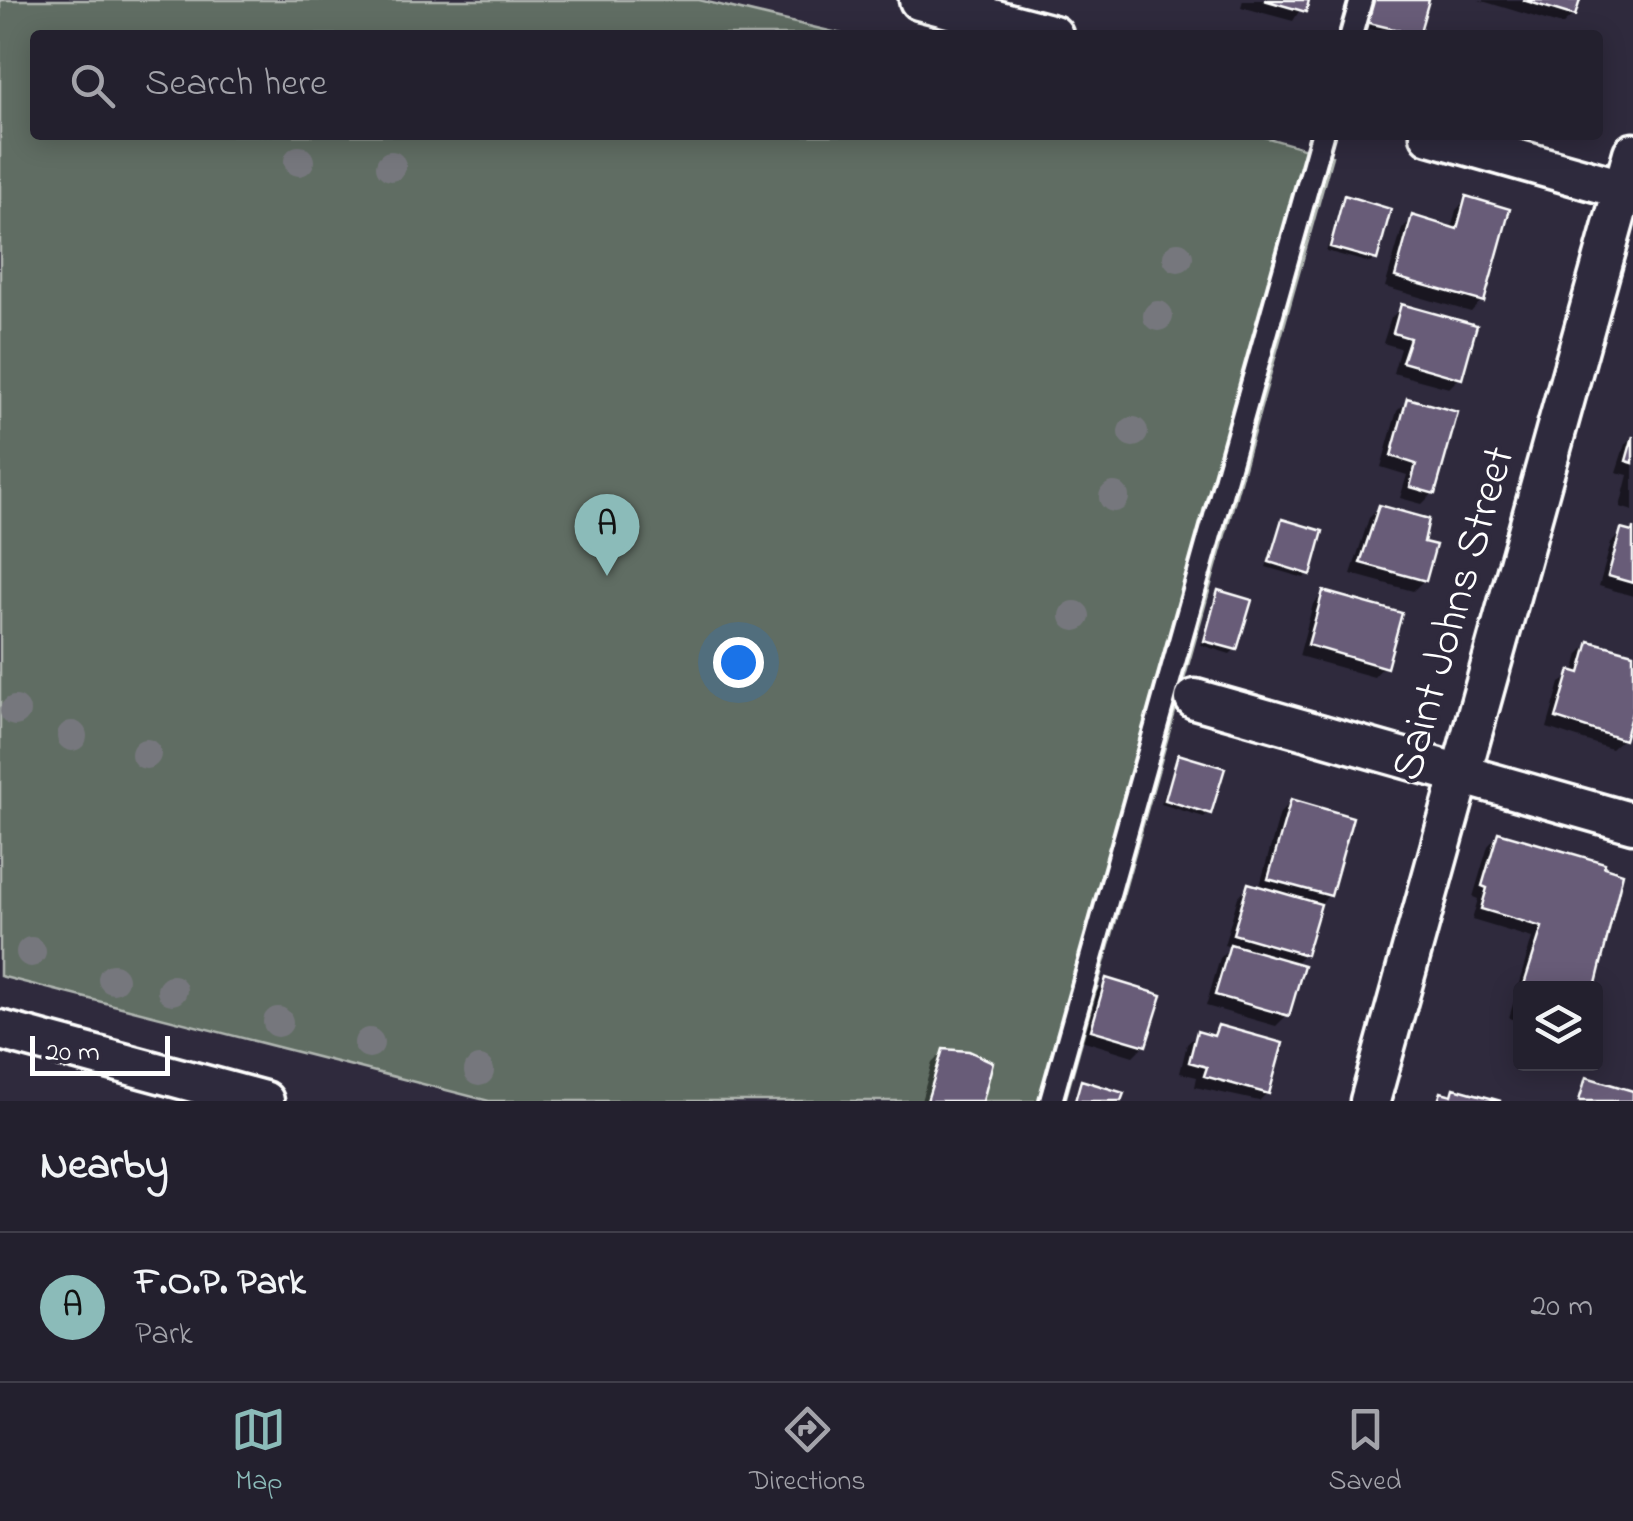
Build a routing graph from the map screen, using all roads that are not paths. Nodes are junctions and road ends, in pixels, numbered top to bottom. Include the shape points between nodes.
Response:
1 (919, 0) edge
2 (1360, 0) edge
3 (1035, 30) edge
4 (1351, 30) edge
5 (1321, 140) edge
6 (1453, 140) edge
7 (1630, 178) edge
8 (1195, 699) dead end
9 (1460, 774) junction
10 (1633, 822) edge
11 (0, 1030) edge
12 (264, 1101) edge
13 (1051, 1101) edge
14 (1370, 1101) edge

1 - 3 street
2 - 4 lane
5 - 13 lane
6 - 7 street
7 - 9 street, Saint Johns Street
8 - 9 street
9 - 10 street
9 - 14 street, Saint Johns Street
11 - 12 street

